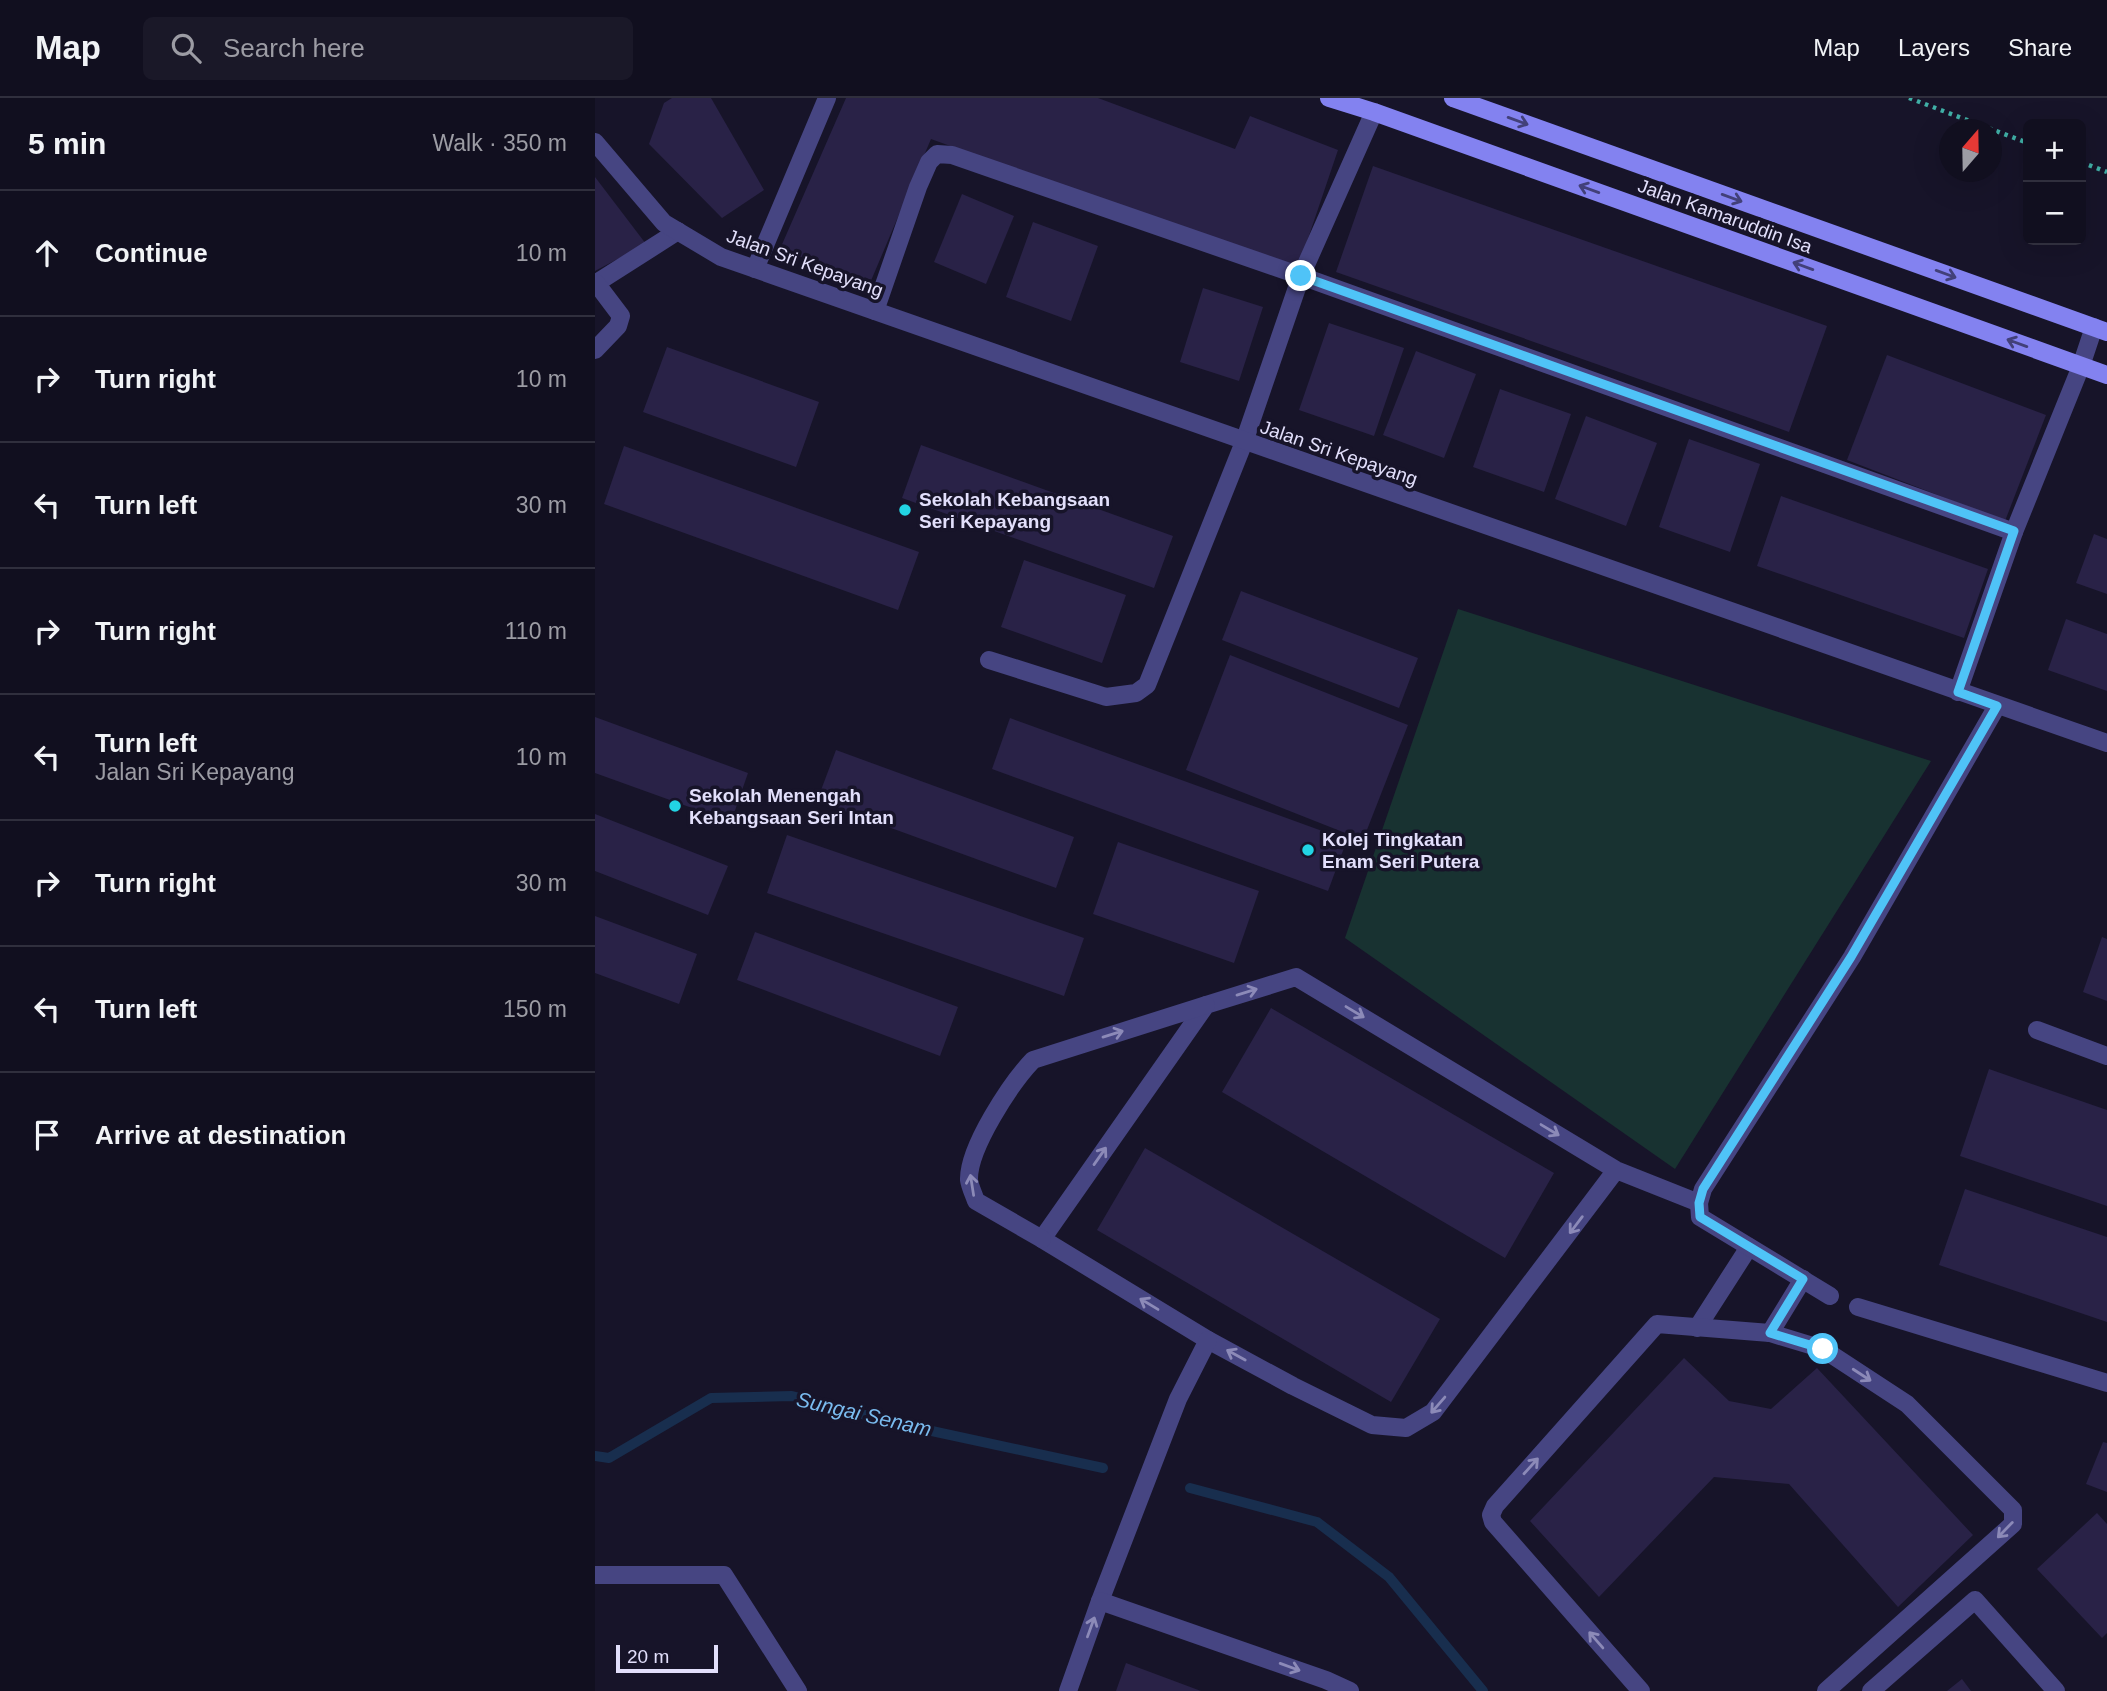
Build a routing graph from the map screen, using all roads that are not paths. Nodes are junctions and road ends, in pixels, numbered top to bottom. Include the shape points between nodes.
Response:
1 (827, 98) edge
2 (1329, 98) edge
3 (1453, 98) edge
4 (1374, 112) junction
5 (595, 142) edge
6 (678, 231) junction
7 (755, 269) junction
8 (1301, 276) junction
9 (596, 284) edge
10 (874, 311) junction
11 (2101, 329) edge
12 (595, 351) edge
13 (2081, 366) junction
14 (2107, 375) edge
15 (1244, 442) junction
16 (2014, 531) junction
17 (989, 660) dead end
18 (1958, 692) junction
19 (1997, 706) junction
20 (2107, 743) edge
21 (1206, 1005) junction
22 (2037, 1030) dead end
23 (2107, 1056) edge
24 (1616, 1170) junction
25 (1699, 1203) junction
26 (1042, 1238) junction
27 (1749, 1247) junction
28 (1803, 1279) junction
29 (1830, 1296) dead end
30 (1858, 1307) dead end
31 (1697, 1328) junction
32 (1770, 1333) junction
33 (1208, 1340) junction
34 (2107, 1384) edge
35 (595, 1576) edge
36 (1100, 1601) junction
37 (798, 1691) edge
38 (1067, 1691) edge
39 (1350, 1691) edge
40 (1641, 1691) edge
41 (1826, 1691) edge
42 (1871, 1691) edge
43 (2056, 1691) edge

1 - 7 street
2 - 4 main road, Jalan Kamaruddin Isa
3 -> 11 main road, Jalan Kamaruddin Isa
4 - 8 street
13 -> 4 main road, Jalan Kamaruddin Isa
5 - 6 street, Jalan Sri Kepayang via 664,223
6 - 7 street, Jalan Sri Kepayang via 721,257
6 - 9 street
7 - 10 street, Jalan Sri Kepayang
8 - 10 street via 952,155 937,154 918,187
8 - 15 street
8 - 16 street
9 - 12 street via 621,316 618,326
10 - 15 street, Jalan Sri Kepayang
11 - 13 street
13 - 14 main road, Jalan Kamaruddin Isa
13 - 16 street
15 - 17 street via 1147,685 1136,693 1106,698
15 - 18 street, Jalan Sri Kepayang
16 - 18 street
18 - 19 street, Jalan Sri Kepayang
19 - 20 street, Jalan Sri Kepayang
19 - 25 street via 1851,957 1703,1189
21 -> 24 street via 1296,977
26 -> 21 street
26 -> 21 street via 976,1201 969,1182 973,1154 1017,1076 1033,1060
22 - 23 street
24 - 25 street
24 -> 33 street via 1433,1412 1406,1429 1372,1425
25 - 27 street via 1700,1217
33 -> 26 street
27 - 28 street
27 - 31 street
28 - 29 street
28 - 32 street
30 - 34 street
31 - 32 street
40 -> 31 street via 1491,1515 1657,1324
32 -> 41 street via 1823,1349 1907,1404 2013,1510 2013,1524
33 - 36 street via 1178,1399
35 - 37 street via 724,1575
38 -> 36 street
36 -> 39 street
42 - 43 street via 1975,1600

